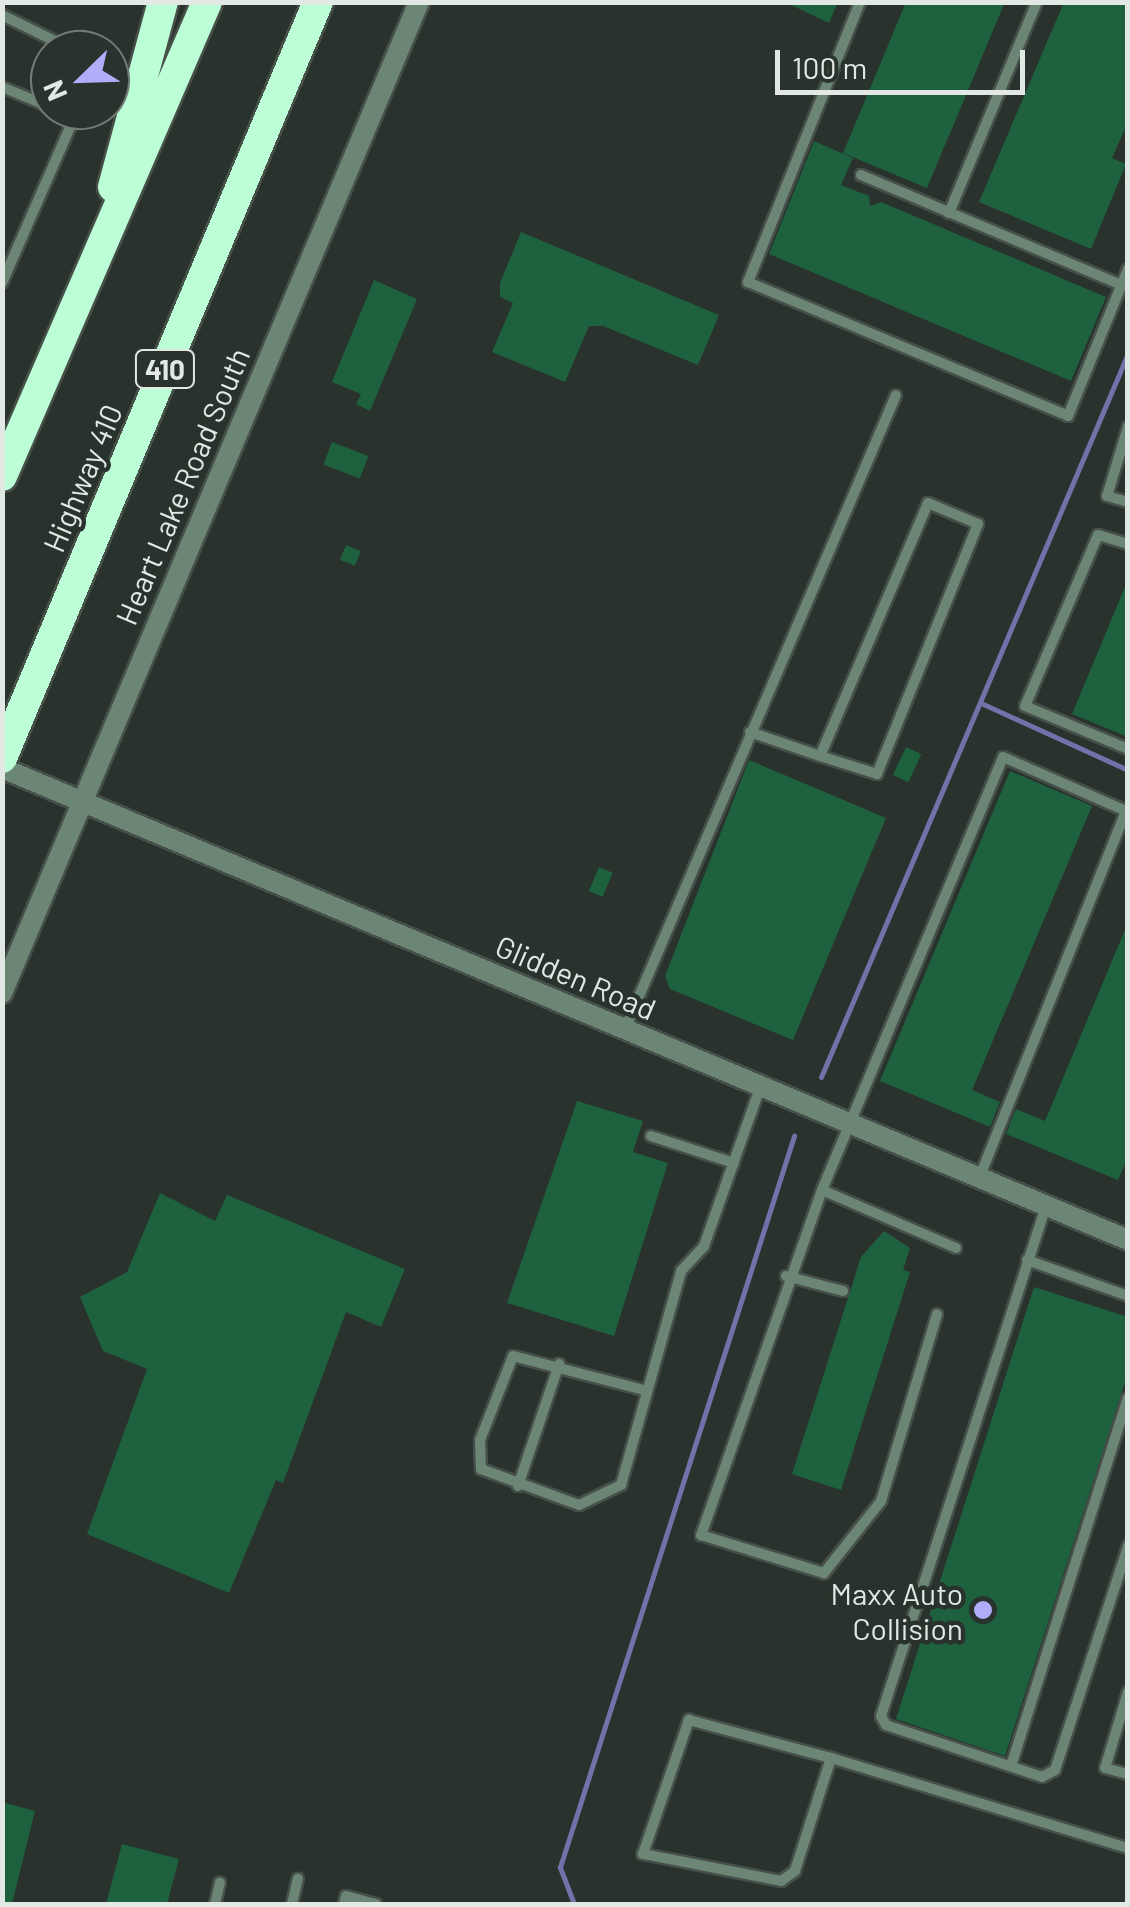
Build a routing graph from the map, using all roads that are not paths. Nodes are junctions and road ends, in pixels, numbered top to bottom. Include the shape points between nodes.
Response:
1 (164, 2) edge
2 (207, 2) edge
3 (318, 2) edge
4 (419, 2) edge
5 (860, 2) edge
6 (1037, 2) edge
7 (2, 15) edge
8 (33, 30) edge
9 (4, 90) edge
10 (30, 100) edge
11 (69, 130) edge
12 (861, 175) dead end
13 (949, 214) junction
14 (103, 236) junction
15 (1128, 269) edge
16 (2, 283) edge
17 (1121, 284) junction
18 (896, 395) dead end
19 (1128, 427) edge
20 (2, 476) edge
21 (1128, 502) edge
22 (1128, 544) edge
23 (750, 732) junction
24 (8, 746) edge
25 (1128, 749) edge
26 (820, 756) junction
27 (2, 768) edge
28 (82, 801) junction
29 (1127, 811) edge
30 (2, 993) edge
31 (624, 1030) junction
32 (760, 1088) junction
33 (854, 1127) junction
34 (651, 1136) dead end
35 (734, 1162) junction
36 (979, 1178) junction
37 (822, 1190) junction
38 (1046, 1206) junction
39 (1128, 1240) edge
40 (956, 1248) dead end
41 (1028, 1260) junction
42 (786, 1276) junction
43 (842, 1291) dead end
44 (1128, 1296) edge
45 (937, 1314) dead end
46 (558, 1364) junction
47 (644, 1390) junction
48 (1128, 1398) edge
49 (518, 1486) junction
50 (1128, 1546) edge
51 (1128, 1692) edge
52 (832, 1758) junction
53 (1011, 1766) junction
54 (1128, 1774) edge
55 (1128, 1848) edge
56 (298, 1878) dead end
57 (220, 1883) dead end
58 (215, 1904) edge
59 (292, 1904) edge
60 (344, 1904) edge
61 (376, 1904) edge

1 - 14 highway via 134,87
2 - 14 highway
3 - 24 highway, Highway 410 / 410
4 - 28 street, Heart Lake Road South
5 - 17 lane via 748,282 1068,416
6 - 13 lane
7 - 8 lane
9 - 10 lane
11 - 16 lane
12 - 13 lane
13 - 17 lane
14 - 20 highway
15 - 17 lane
18 - 23 lane
19 - 21 lane via 1107,496
22 - 25 lane via 1098,534 1025,706
23 - 26 lane
23 - 31 lane
26 - 26 lane via 877,774 978,524 928,503
27 - 28 street, Glidden Road
28 - 30 street, Heart Lake Road South
28 - 31 street, Glidden Road
29 - 33 lane via 1002,757 862,1087
29 - 36 lane
31 - 32 street, Glidden Road
32 - 33 street, Glidden Road
32 - 35 lane
33 - 36 street, Glidden Road
33 - 37 lane
34 - 35 lane
35 - 47 lane via 704,1246 681,1271
36 - 38 street, Glidden Road
37 - 40 lane
37 - 42 lane
38 - 39 street, Glidden Road
38 - 41 lane
41 - 44 lane
41 - 53 lane via 881,1716 886,1726
42 - 43 lane
42 - 45 lane via 702,1535 824,1573 881,1502
46 - 47 lane
46 - 49 lane
46 - 49 lane via 513,1356 485,1425 481,1469
47 - 49 lane via 634,1451 613,1496 579,1505
48 - 53 lane
50 - 53 lane via 1055,1770 1042,1776
51 - 54 lane via 1105,1768
52 - 52 lane via 689,1720 643,1854 780,1881 794,1871
52 - 55 lane
56 - 59 lane
57 - 58 lane
60 - 61 lane via 346,1896

